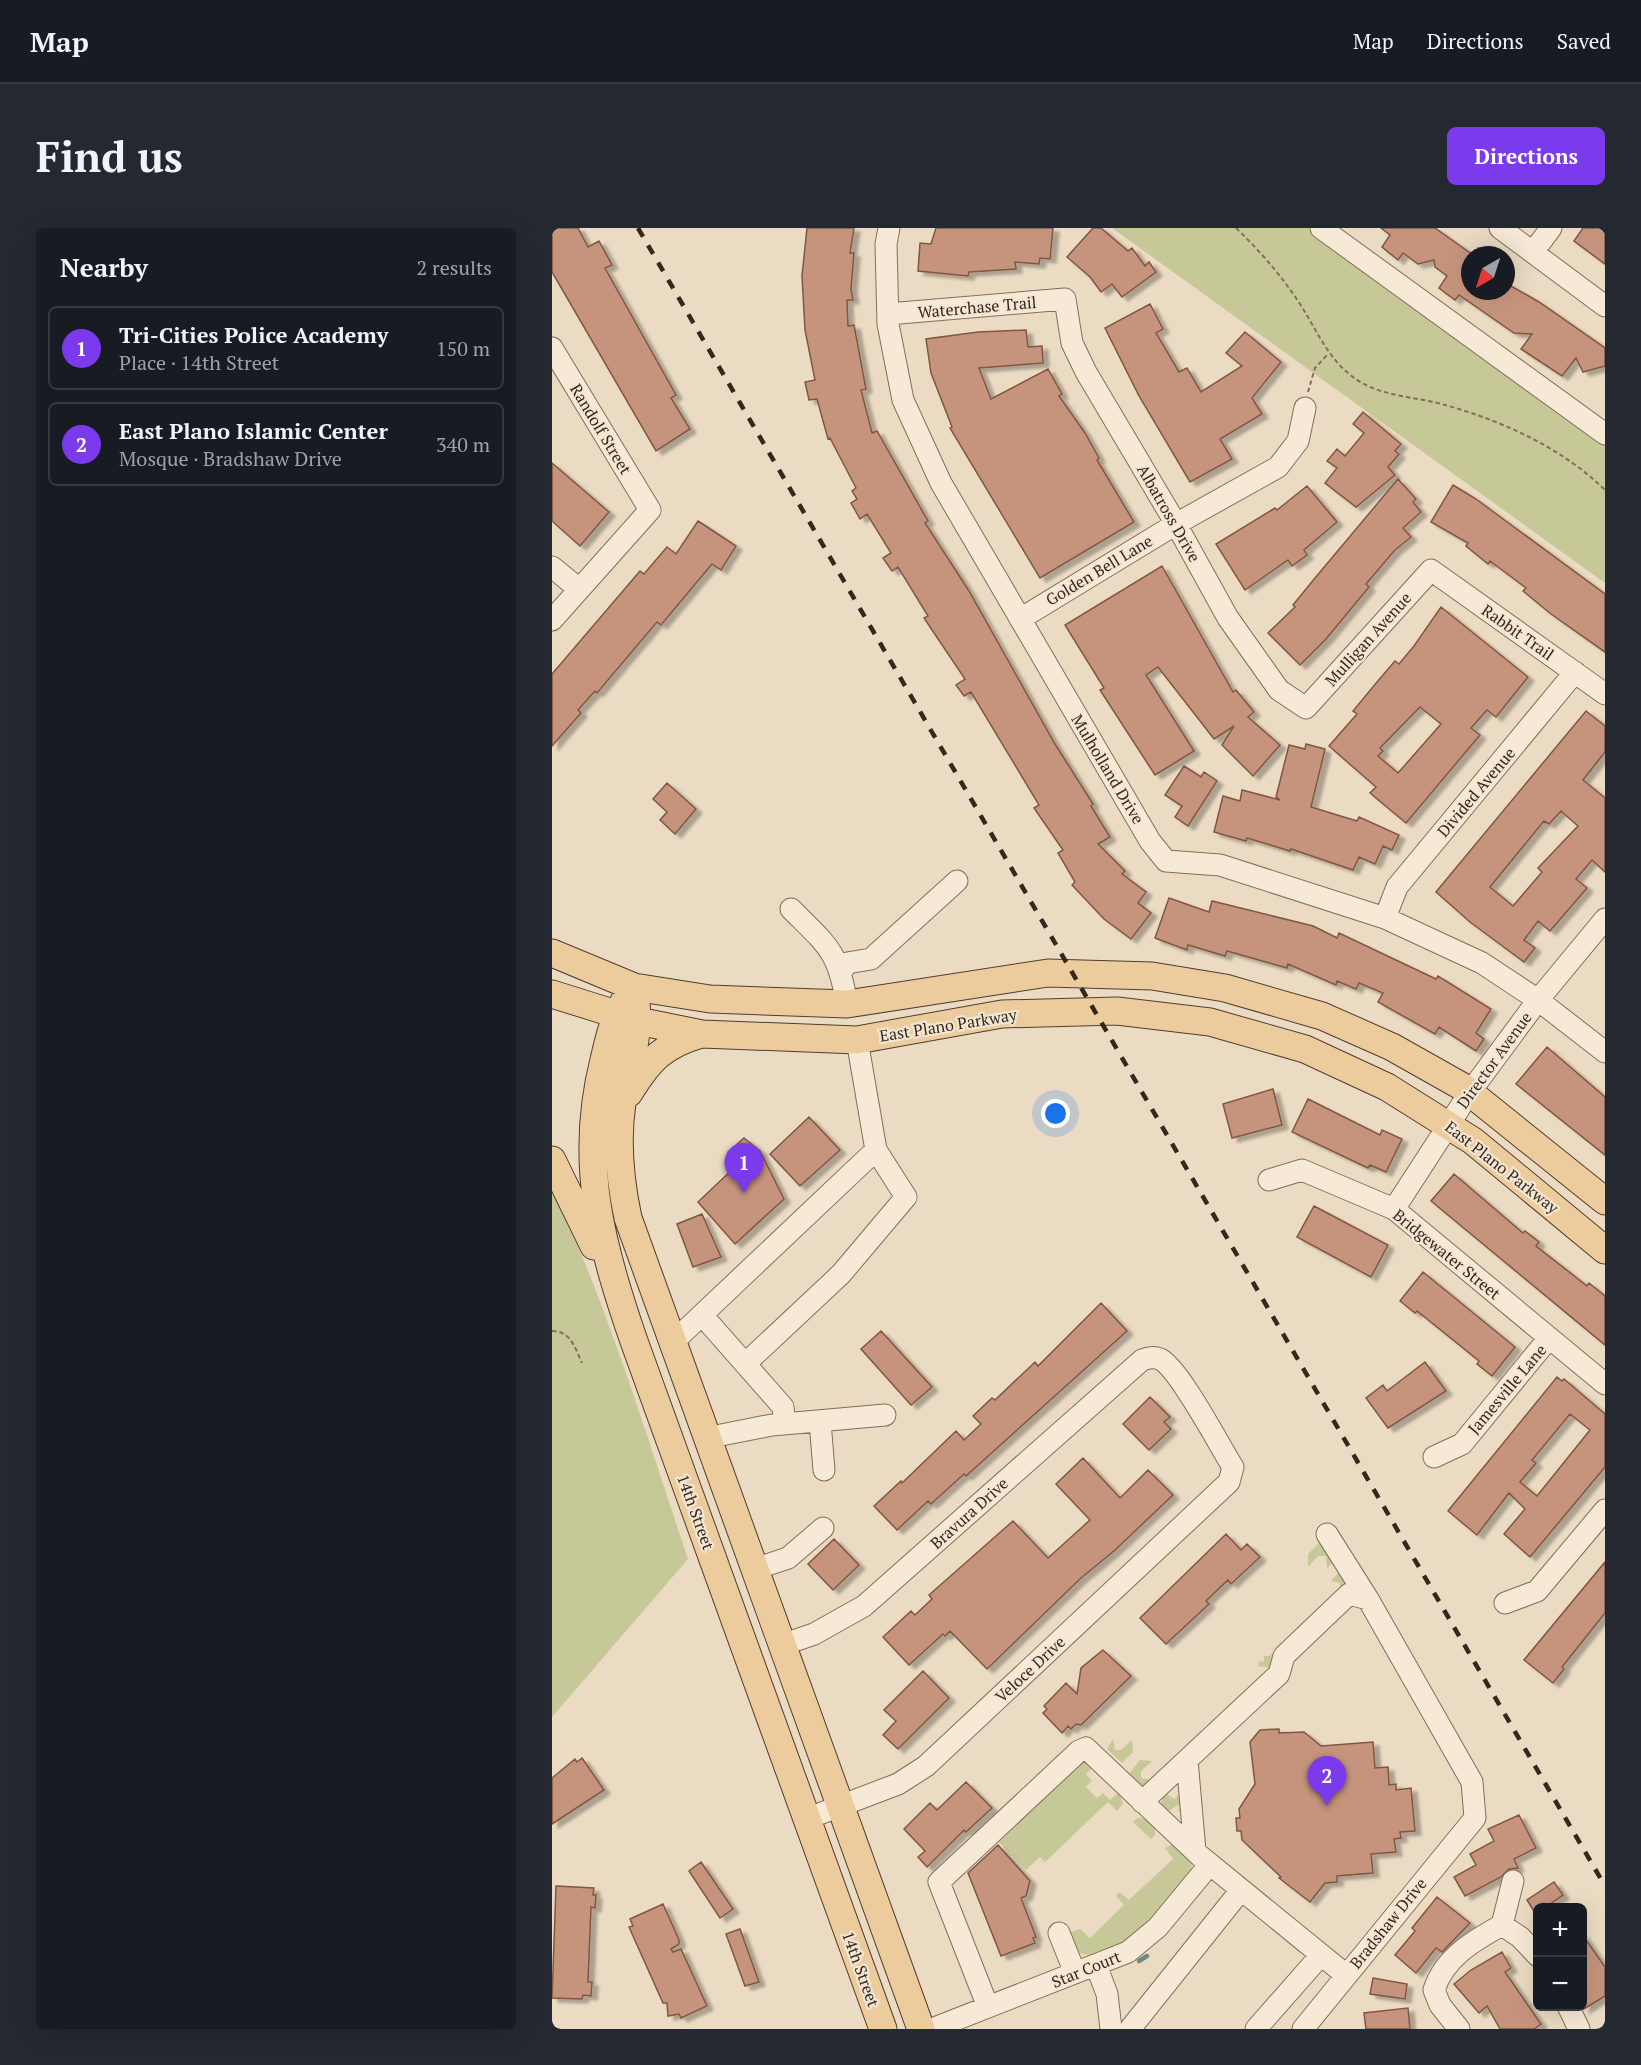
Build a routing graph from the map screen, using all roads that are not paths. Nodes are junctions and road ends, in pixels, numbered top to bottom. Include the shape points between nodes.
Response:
1 (889, 228) edge
2 (1321, 228) edge
3 (1500, 228) edge
4 (1551, 228) edge
5 (1533, 252) junction
6 (1065, 299) joint
7 (1605, 306) edge
8 (888, 314) junction
9 (552, 348) edge
10 (1305, 408) road end
11 (1605, 434) edge
12 (1176, 524) junction
13 (552, 567) edge
14 (1431, 570) joint
15 (579, 589) junction
16 (1020, 619) junction
17 (552, 620) edge
18 (1575, 672) junction
19 (1605, 694) edge
20 (1306, 708) joint
21 (957, 881) dead end
22 (791, 909) dead end
23 (1385, 918) junction
24 (1605, 919) edge
25 (552, 953) edge
26 (842, 971) junction
27 (634, 987) junction
28 (552, 994) edge
29 (1538, 1000) junction
30 (847, 1004) junction
31 (627, 1018) junction
32 (702, 1034) junction
33 (857, 1040) junction
34 (1605, 1052) edge
35 (1470, 1092) junction
36 (622, 1104) junction
37 (1449, 1124) junction
38 (876, 1150) junction
39 (552, 1160) edge
40 (1269, 1180) dead end
41 (1605, 1201) edge
42 (1394, 1209) junction
43 (1605, 1250) edge
44 (613, 1281) junction
45 (702, 1315) junction
46 (1549, 1338) junction
47 (672, 1343) junction
48 (1142, 1359) joint
49 (745, 1364) junction
50 (1605, 1384) edge
51 (885, 1415) dead end
52 (820, 1422) junction
53 (785, 1424) junction
54 (706, 1438) junction
55 (1434, 1457) dead end
56 (824, 1470) dead end
57 (724, 1488) junction
58 (691, 1499) junction
59 (1605, 1510) edge
60 (823, 1528) dead end
61 (1327, 1534) dead end
62 (755, 1569) junction
63 (1368, 1599) junction
64 (1505, 1603) dead end
65 (782, 1645) junction
66 (1187, 1760) junction
67 (1142, 1802) junction
68 (840, 1807) junction
69 (806, 1820) junction
70 (1202, 1858) junction
71 (1513, 1881) dead end
72 (1241, 1890) junction
73 (1502, 1925) junction
74 (1059, 1933) dead end
75 (1533, 1951) edge
76 (1321, 1955) junction
77 (1096, 1965) junction
78 (1075, 1973) junction
79 (1346, 1975) junction
80 (988, 2007) junction
81 (1570, 2011) edge
82 (883, 2029) edge
83 (921, 2029) edge
84 (932, 2029) edge
85 (1111, 2029) edge
86 (1130, 2029) edge
87 (1256, 2029) edge
88 (1303, 2029) edge
89 (1459, 2029) edge
90 (1579, 2029) edge

1 - 8 street, Mulholland Drive
2 - 11 street
3 - 5 street
4 - 5 street
5 - 7 street
6 - 8 street, Waterchase Trail
6 - 12 street, Albatross Drive via 1072,343 1086,372
8 - 16 street, Mulholland Drive via 903,400 941,483
9 - 15 street, Randolf Street via 650,510
10 - 12 street, Golden Bell Lane via 1298,441 1278,467
12 - 16 street, Golden Bell Lane
12 - 20 street, Albatross Drive via 1228,618 1279,690
13 - 15 street
14 - 18 street, Rabbit Trail
14 - 20 street, Mulligan Avenue
15 - 17 street
16 - 23 street, Mulholland Drive via 1150,841 1166,861 1220,865
18 - 19 street, Rabbit Trail
18 - 23 street, Divided Avenue via 1397,887
21 - 26 street via 871,959 847,963
22 - 26 street via 831,950
23 - 29 street, Mulholland Drive via 1482,963
24 - 29 street, Director Avenue
25 - 27 main road
26 - 30 street
27 - 30 main road via 710,999
27 - 31 main road, 14th Street
28 - 31 main road, East Plano Parkway
29 - 34 street, Mulholland Drive
29 - 35 street, Director Avenue
30 - 33 main road
30 - 35 main road via 1048,973 1152,976 1226,988 1322,1016 1392,1047
31 - 32 main road, East Plano Parkway
31 - 36 main road, 14th Street
31 - 44 main road, 14th Street via 594,1107 591,1152 594,1196
32 - 33 main road, East Plano Parkway
32 - 36 main road via 670,1045 650,1061
33 - 37 main road, East Plano Parkway via 1002,1014 1118,1011 1210,1023 1305,1049 1387,1087
33 - 38 street
35 - 37 street, Director Avenue
35 - 41 main road
36 - 47 main road, 14th Street via 619,1161 626,1209
37 - 42 street, Director Avenue
37 - 43 main road, East Plano Parkway
38 - 45 street
38 - 49 street via 906,1197 841,1274
39 - 44 main road
40 - 42 street, Bridgewater Street via 1302,1170
42 - 46 street, Bridgewater Street
44 - 58 main road, 14th Street
45 - 47 street
45 - 49 street
46 - 50 street, Bridgewater Street
46 - 55 street, Jamesville Lane via 1462,1444
47 - 54 main road, 14th Street
48 - 65 street, Bravura Drive via 864,1606 814,1634
48 - 68 street, Veloce Drive via 1162,1359 1175,1372 1233,1467 1229,1482 926,1766 898,1784
49 - 53 street via 783,1407
51 - 52 street
52 - 53 street
52 - 56 street
53 - 54 street
54 - 57 main road, 14th Street
57 - 58 main road
57 - 62 main road, 14th Street
58 - 69 main road, 14th Street
59 - 64 street via 1537,1592
60 - 62 street via 788,1558
61 - 63 street
62 - 65 main road, 14th Street
63 - 66 street via 1349,1594 1284,1656 1279,1674
63 - 79 street, Bradshaw Drive via 1472,1782 1475,1818
65 - 68 main road, 14th Street
66 - 67 street
66 - 70 street
67 - 70 street
67 - 80 street via 1086,1748 939,1882
68 - 69 street, Veloce Drive
68 - 83 main road, 14th Street
69 - 82 main road, 14th Street
70 - 72 street
70 - 77 street, Star Court via 1144,1941
71 - 73 street
72 - 76 street
72 - 86 street
73 - 75 street
73 - 89 street via 1448,1962 1438,1978 1434,1990 1440,2006
74 - 78 street
76 - 79 street
76 - 87 street
77 - 78 street, Star Court
77 - 85 street via 1107,1994
78 - 80 street, Star Court
79 - 88 street, Bradshaw Drive
80 - 84 street, Star Court
81 - 90 street

